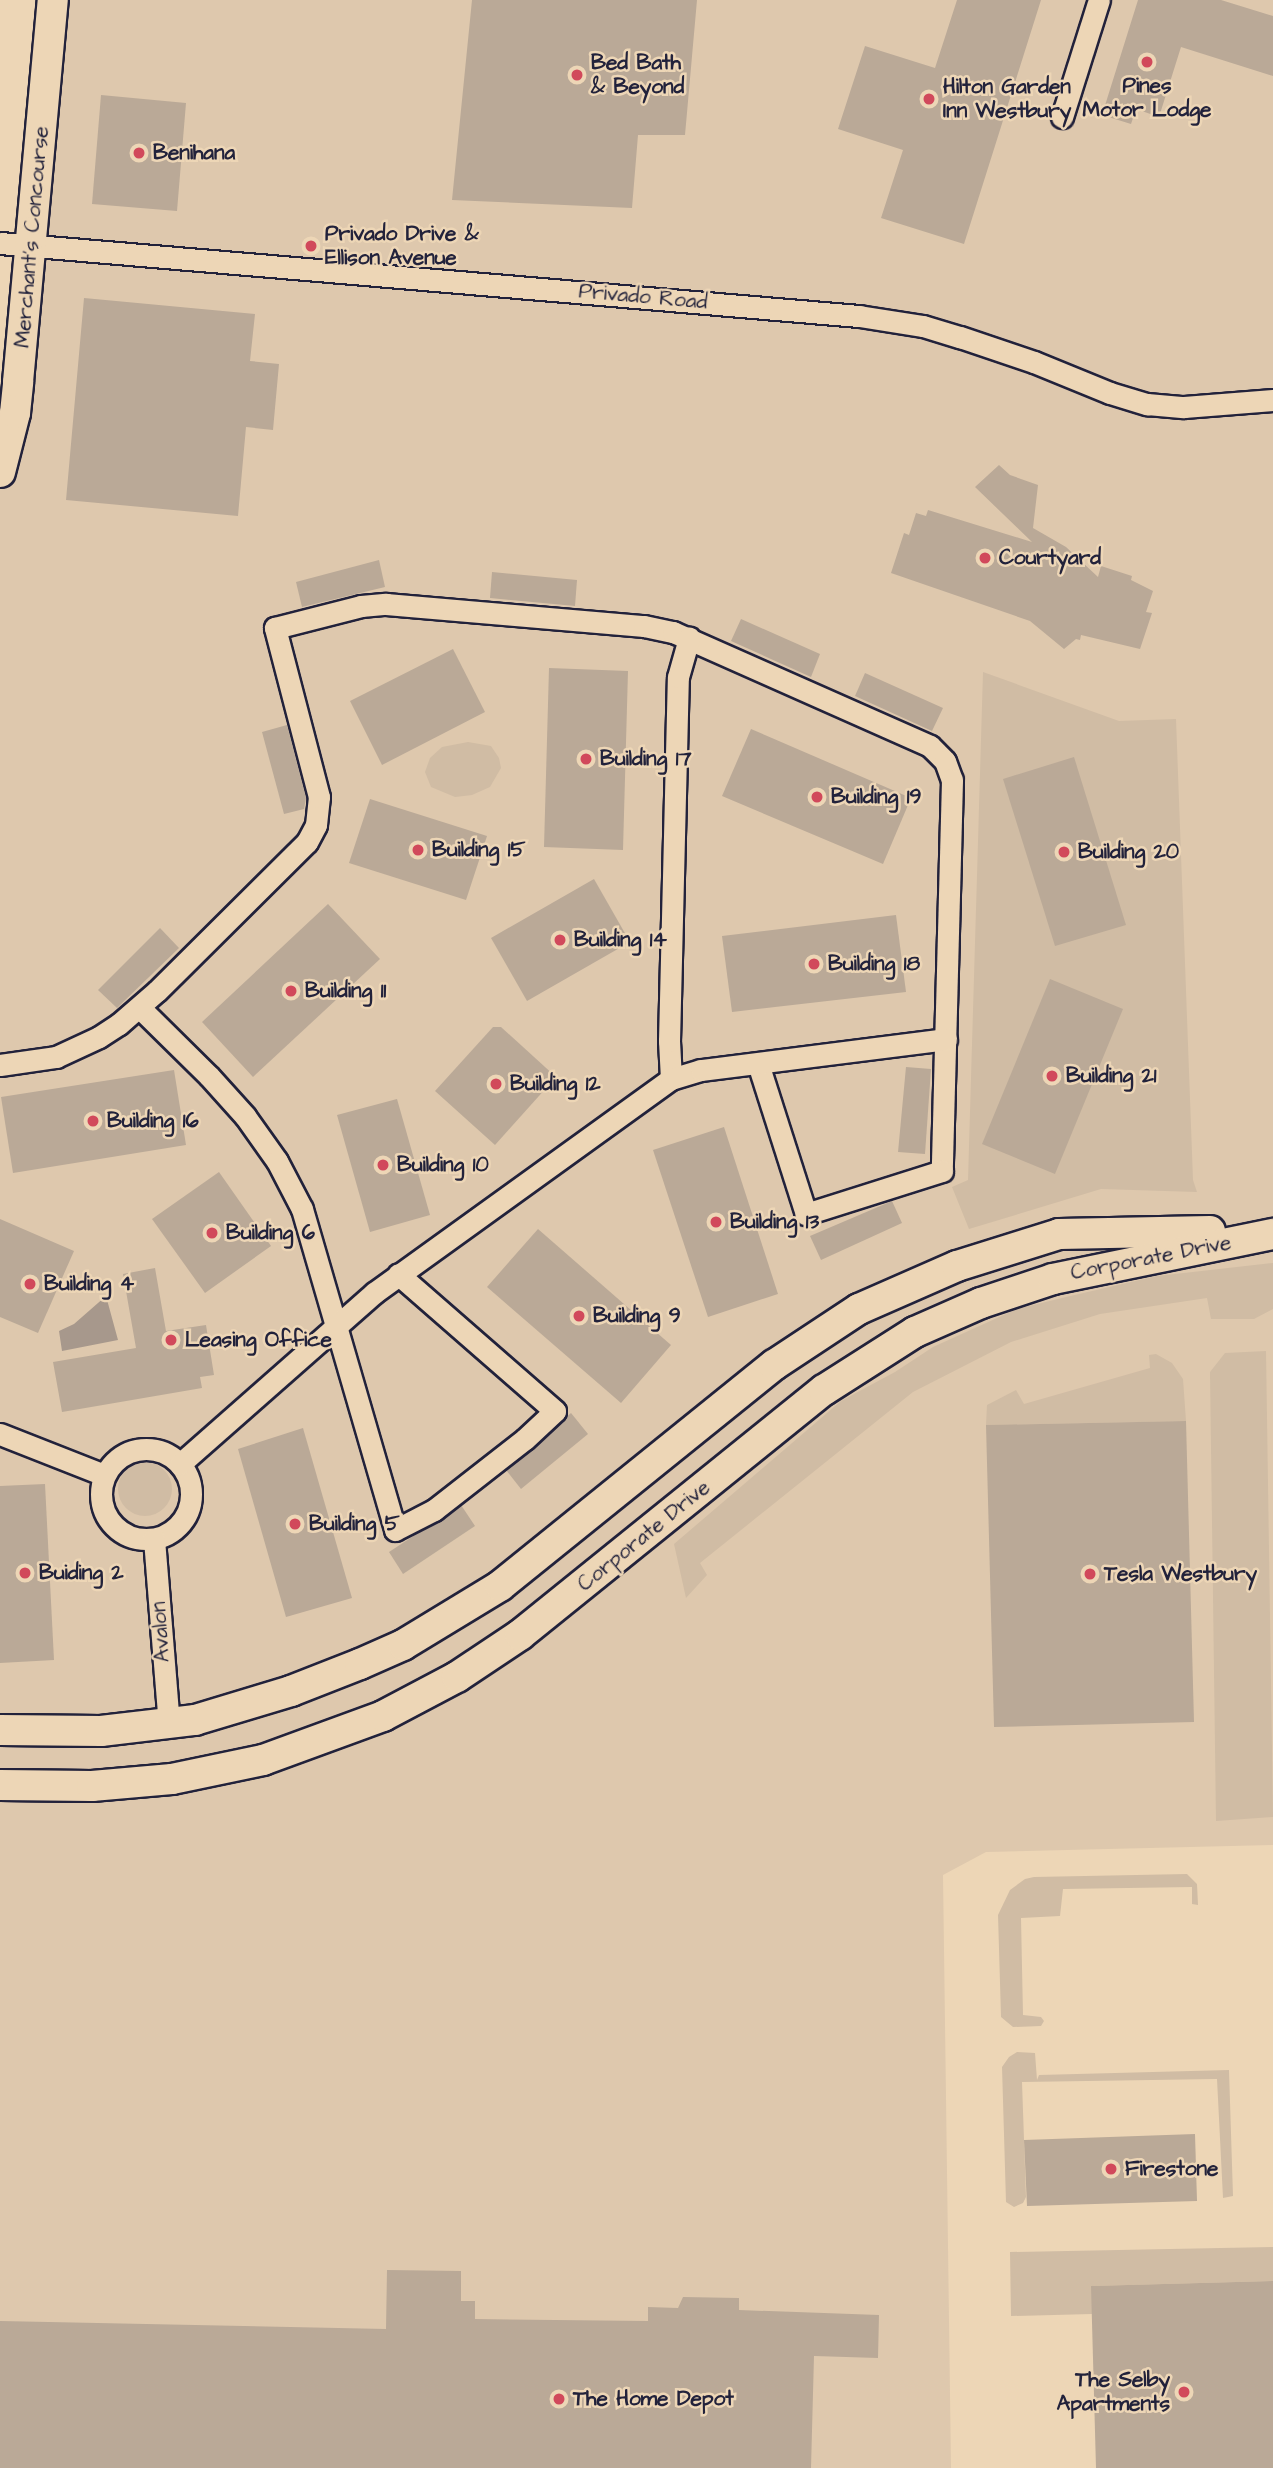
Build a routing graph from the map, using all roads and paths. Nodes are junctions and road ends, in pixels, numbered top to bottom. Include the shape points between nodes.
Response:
1 (53, 0) edge
2 (1099, 0) edge
3 (1062, 117) dead end
4 (0, 243) edge
5 (32, 246) junction
6 (1273, 400) edge
7 (0, 472) edge
8 (689, 638) junction
9 (139, 1008) junction
10 (946, 1039) junction
11 (758, 1064) junction
12 (0, 1065) edge
13 (671, 1080) junction
14 (1273, 1232) edge
15 (398, 1274) junction
16 (334, 1327) junction
17 (0, 1434) edge
18 (180, 1465) junction
19 (104, 1475) junction
20 (154, 1539) junction
21 (562, 1539) junction
22 (619, 1556) junction
23 (169, 1724) junction
24 (0, 1730) edge
25 (0, 1785) edge

1 - 5 main road, Merchant's Concourse
2 - 3 street
4 - 5 street, Privado Road
5 - 6 street, Privado Road via 881,318 960,337 1146,404 1184,407
5 - 7 main road, Merchant's Concourse via 15,413
8 - 9 street via 644,626 386,604 275,628 319,797 316,825 307,842
8 - 10 street via 930,746 945,761 952,780
8 - 13 street via 678,677
9 - 12 street via 99,1037 55,1057
9 - 16 street via 229,1097 277,1161 302,1209
10 - 11 street
10 - 11 street via 942,1171 806,1214
11 - 13 street via 701,1070
13 - 15 street
14 - 21 main road, Corporate Drive via 1059,1234 992,1253 888,1295 800,1345
14 - 22 main road, Corporate Drive via 1091,1268 981,1303 915,1332 824,1390
15 - 16 street
15 - 16 street via 555,1411 434,1510 395,1530
16 - 18 street
17 - 19 street
18 - 19 street via 162,1452 133,1450 116,1460
18 - 20 street via 191,1485 190,1506 180,1525
19 - 20 street via 101,1502 109,1521 124,1534
20 - 23 street, Avalon
21 - 22 main road via 596,1540
21 - 23 main road, Corporate Drive via 500,1587 403,1645 290,1691
22 - 25 main road, Corporate Drive via 520,1635 457,1677 383,1716 306,1746 230,1768 138,1784
23 - 24 main road, Corporate Drive via 101,1731

